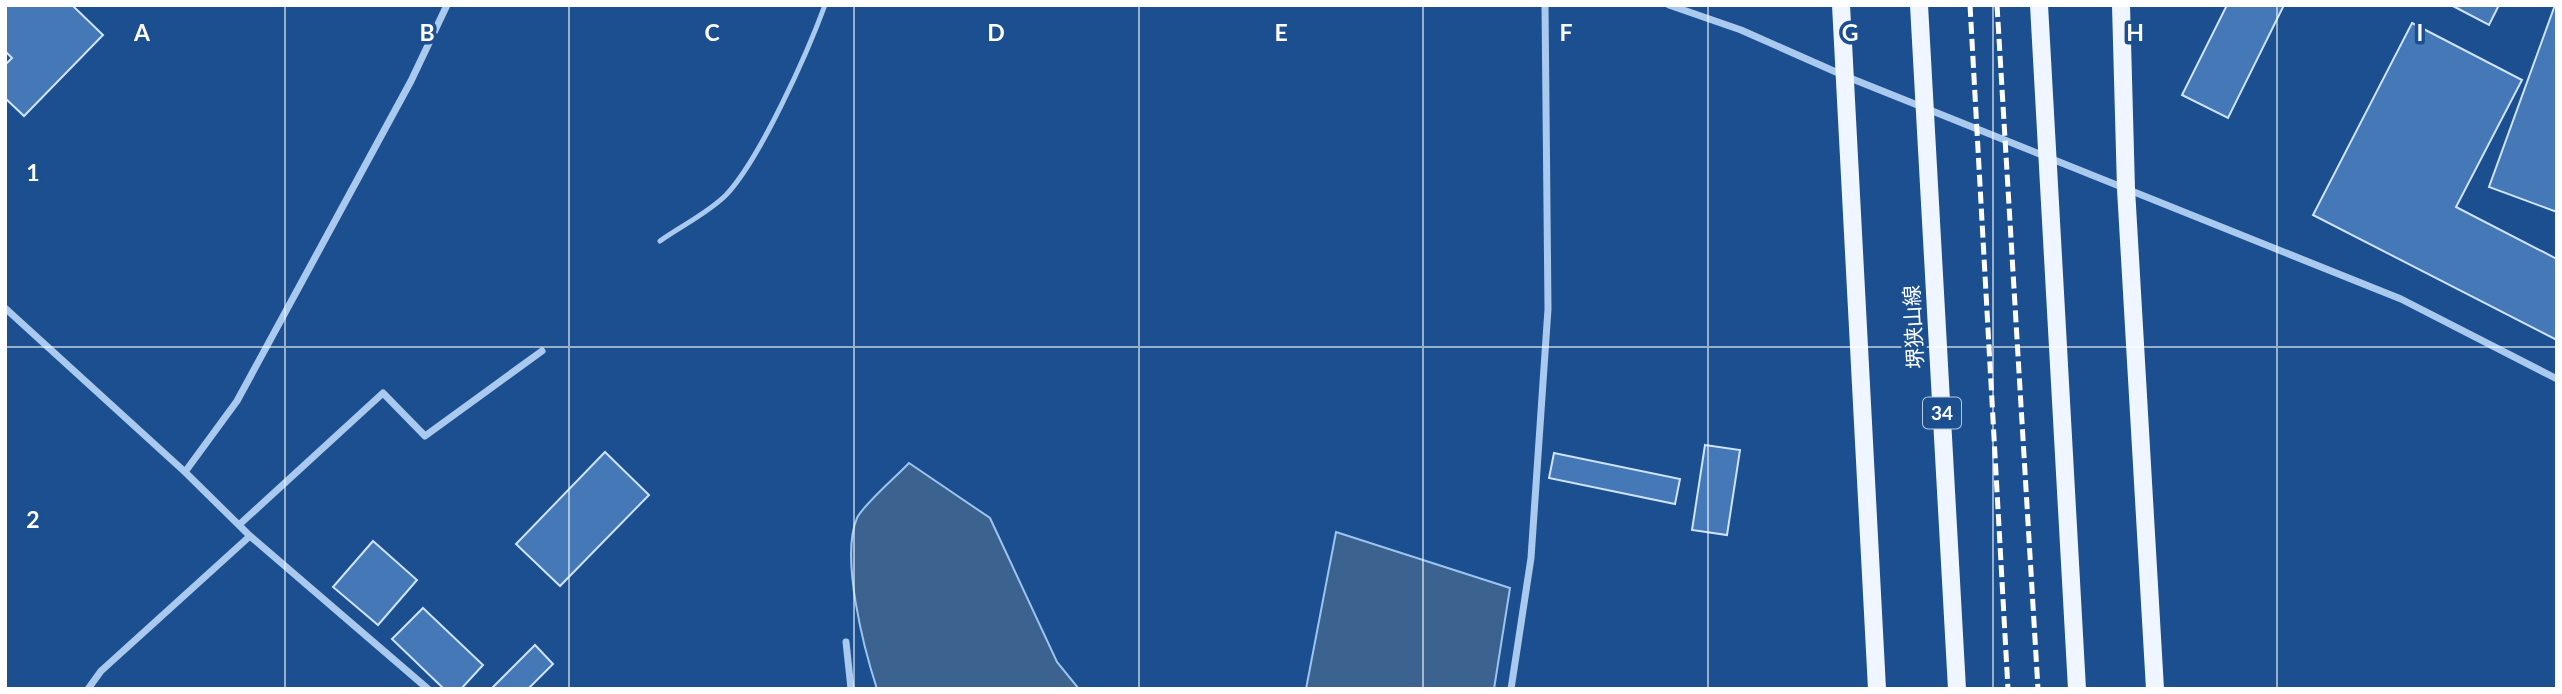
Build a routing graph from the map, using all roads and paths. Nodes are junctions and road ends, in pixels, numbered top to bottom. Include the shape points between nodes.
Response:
1 (447, 5) edge
2 (825, 5) edge
3 (1545, 5) edge
4 (1669, 5) edge
5 (1841, 5) edge
6 (1919, 5) edge
7 (2039, 5) edge
8 (2121, 5) edge
9 (1845, 76) junction
10 (2126, 189) junction
11 (660, 241) dead end
12 (5, 308) edge
13 (542, 352) dead end
14 (2557, 379) edge
15 (185, 472) junction
16 (240, 524) junction
17 (250, 536) junction
18 (846, 642) dead end
19 (88, 689) edge
20 (428, 689) edge
21 (851, 689) edge
22 (1511, 689) edge
23 (1877, 689) edge
24 (1957, 689) edge
25 (2077, 689) edge
26 (2155, 689) edge

1 - 15 street via 411,81 237,401
2 - 11 lane via 779,107 739,180 724,197
3 - 22 street via 1548,309 1531,558
4 - 9 street via 1741,30
5 - 9 main road
6 - 24 main road, 堺狭山線 / 34
7 - 25 main road
8 - 10 main road
9 - 10 street
9 - 23 main road
10 - 14 street via 2401,299
10 - 26 main road
12 - 15 street
13 - 16 street via 425,436 383,393
15 - 16 street
16 - 17 street
17 - 19 street via 101,671
17 - 20 street
18 - 21 street

